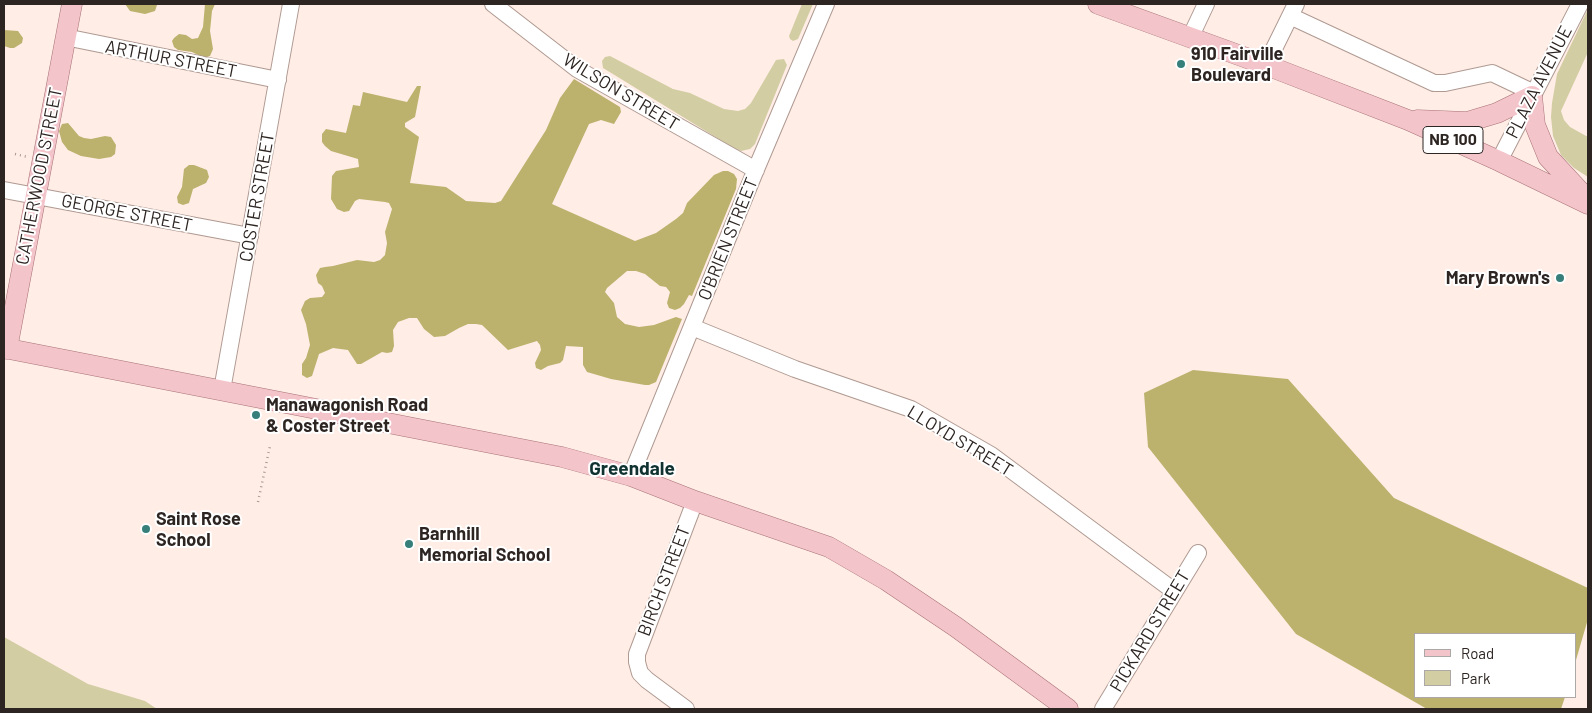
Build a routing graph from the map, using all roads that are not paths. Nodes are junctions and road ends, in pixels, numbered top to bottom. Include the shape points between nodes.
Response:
1 (72, 4) edge
2 (291, 4) edge
3 (493, 4) edge
4 (826, 4) edge
5 (1098, 4) edge
6 (1206, 4) edge
7 (1580, 4) edge
8 (1293, 10) edge
9 (65, 38) junction
10 (1190, 38) junction
11 (1266, 65) junction
12 (278, 80) junction
13 (1533, 95) junction
14 (1408, 120) junction
15 (1499, 161) junction
16 (756, 170) junction
17 (4, 190) edge
18 (36, 196) junction
19 (1588, 202) edge
20 (250, 236) junction
21 (692, 327) junction
22 (5, 349) edge
23 (222, 390) junction
24 (631, 476) junction
25 (695, 501) junction
26 (1198, 553) dead end
27 (1174, 591) junction
28 (686, 709) edge
29 (1068, 709) edge
30 (1102, 709) edge

1 - 9 main road, CATHERWOOD STREET
2 - 12 street, COSTER STREET
3 - 16 street, WILSON STREET via 577,69
4 - 16 street, O'BRIEN STREET
5 - 10 main road, NB 100
6 - 10 street
7 - 13 street, PLAZA AVENUE
8 - 11 street
8 - 13 street via 1434,83 1492,73
9 - 12 street, ARTHUR STREET
9 - 18 main road, CATHERWOOD STREET
10 - 11 main road, NB 100
11 - 14 main road, NB 100
12 - 20 street, COSTER STREET
13 - 14 main road via 1497,113 1467,122
13 - 15 street, PLAZA AVENUE
13 - 19 main road via 1535,124 1548,157
14 - 15 main road, NB 100
15 - 19 main road, NB 100
16 - 21 street, O'BRIEN STREET
17 - 18 street, GEORGE STREET
18 - 20 street, GEORGE STREET
18 - 22 main road, CATHERWOOD STREET
20 - 23 street, COSTER STREET
21 - 24 street, O'BRIEN STREET
21 - 27 street, LLOYD STREET via 795,369 911,409 991,455
22 - 23 main road
23 - 24 main road via 562,457
24 - 25 main road
25 - 28 street, BIRCH STREET via 637,654 640,673
25 - 29 main road via 829,548 886,580 956,626
26 - 27 street, PICKARD STREET
27 - 30 street, PICKARD STREET

